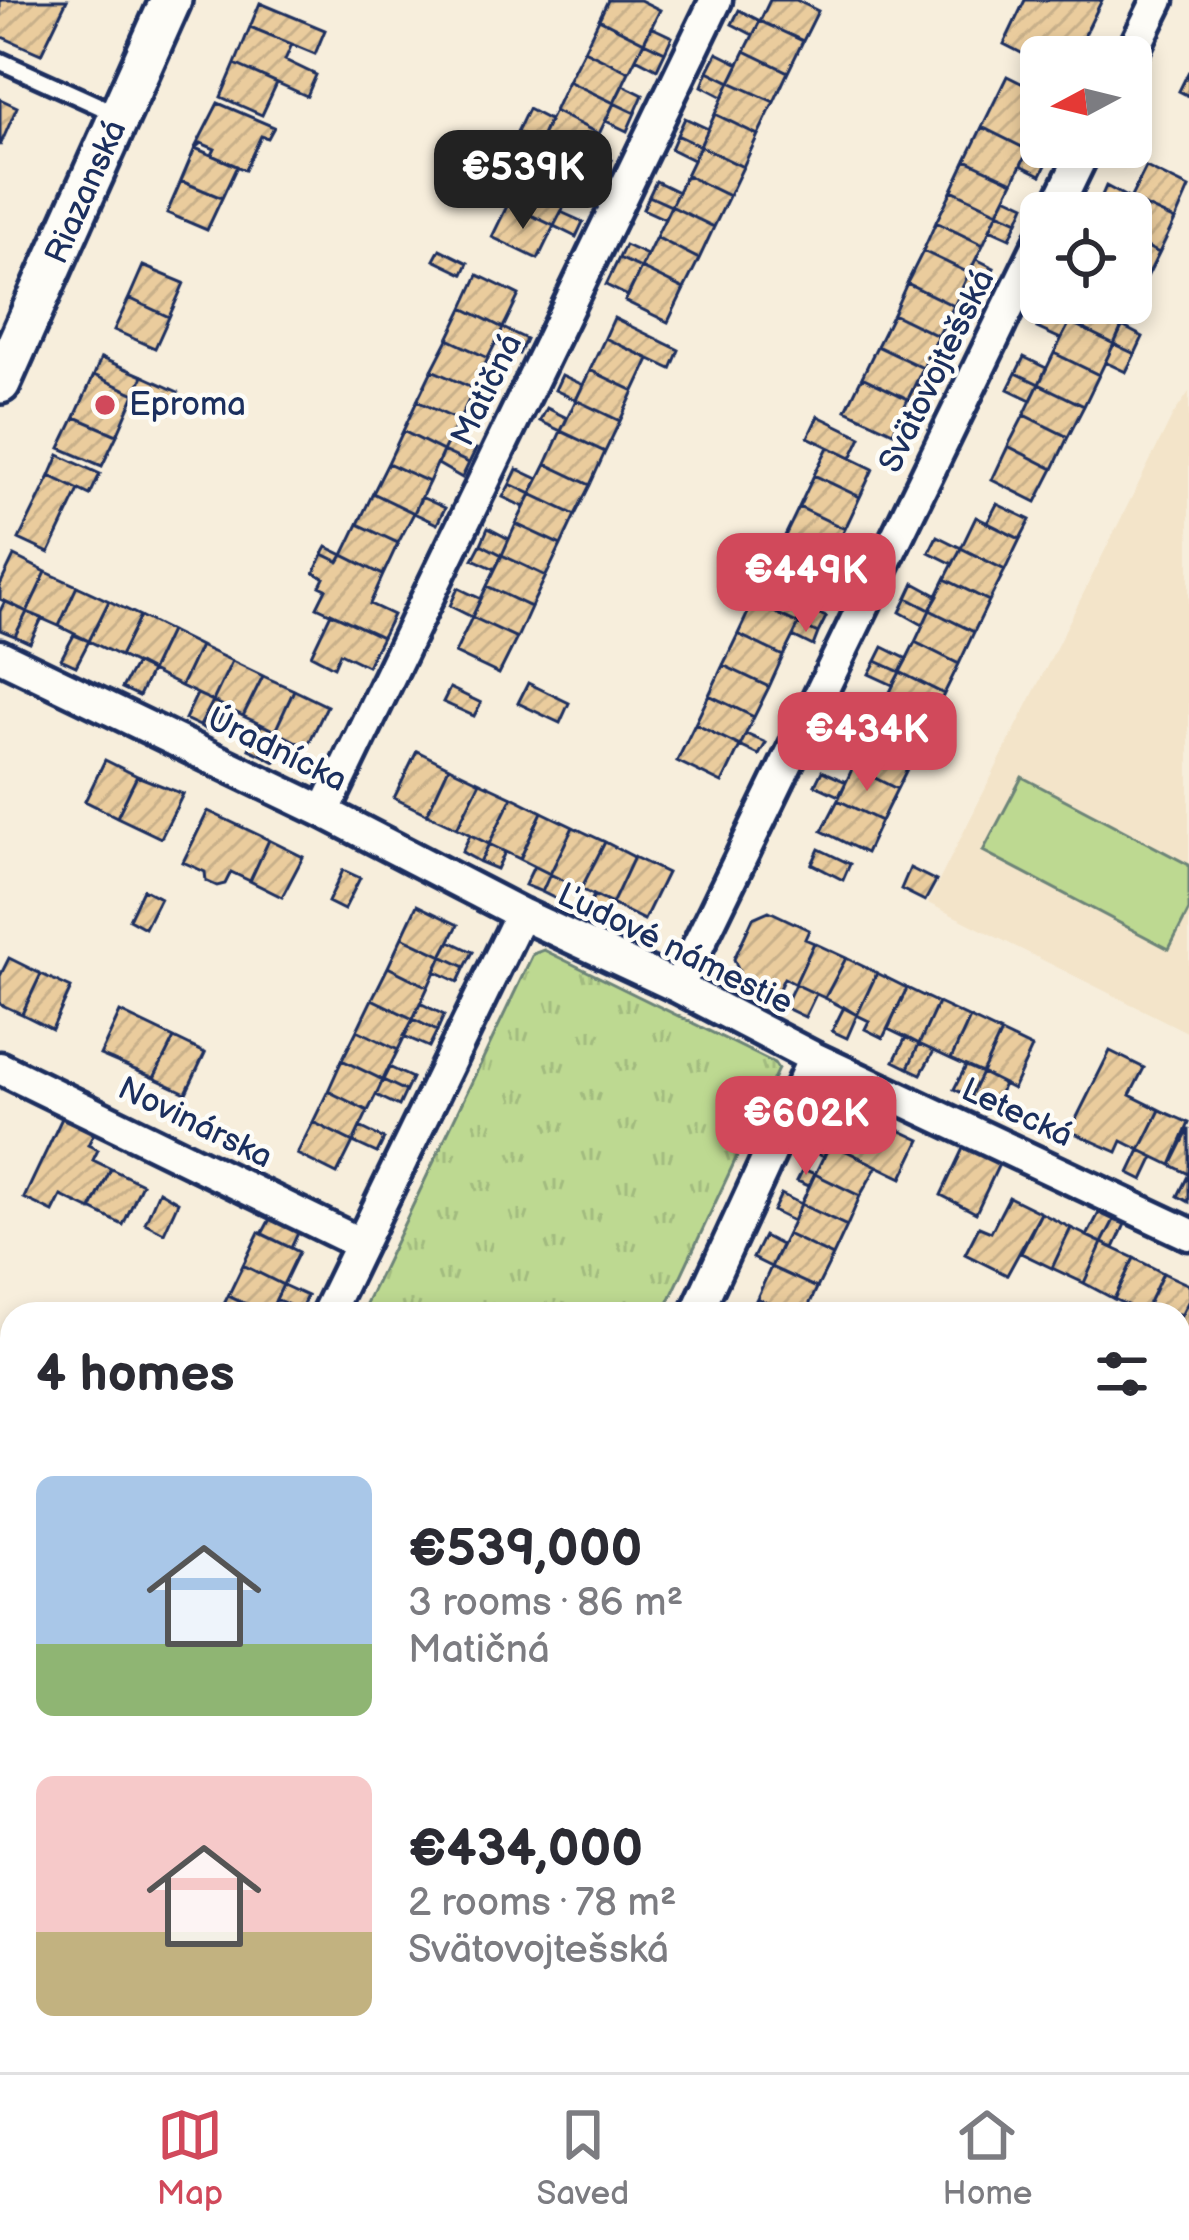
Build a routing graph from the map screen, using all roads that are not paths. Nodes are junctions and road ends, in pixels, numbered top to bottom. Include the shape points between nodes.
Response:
1 (171, 0) edge
2 (716, 0) edge
3 (1158, 0) edge
4 (1140, 36) edge
5 (0, 61) edge
6 (120, 115) junction
7 (1020, 283) edge
8 (0, 383) edge
9 (0, 656) edge
10 (324, 812) junction
11 (520, 914) junction
12 (679, 987) junction
13 (814, 1058) junction
14 (0, 1068) edge
15 (1189, 1234) edge
16 (359, 1243) junction
17 (332, 1302) edge
18 (702, 1302) edge

1 - 6 street, Riazanská
2 - 10 street, Matičná
3 - 4 street
5 - 6 lane
6 - 8 street, Riazanská
7 - 12 street, Svätovojtešská
9 - 10 street, Úradnícka
10 - 11 street, Úradnícka
11 - 12 street, Ľudové námestie
11 - 16 street, Ľudové námestie
12 - 13 street, Ľudové námestie
13 - 15 street, Letecká
13 - 18 street, Ľudové námestie
14 - 16 street, Novinárska
16 - 17 street, Ľudové námestie

